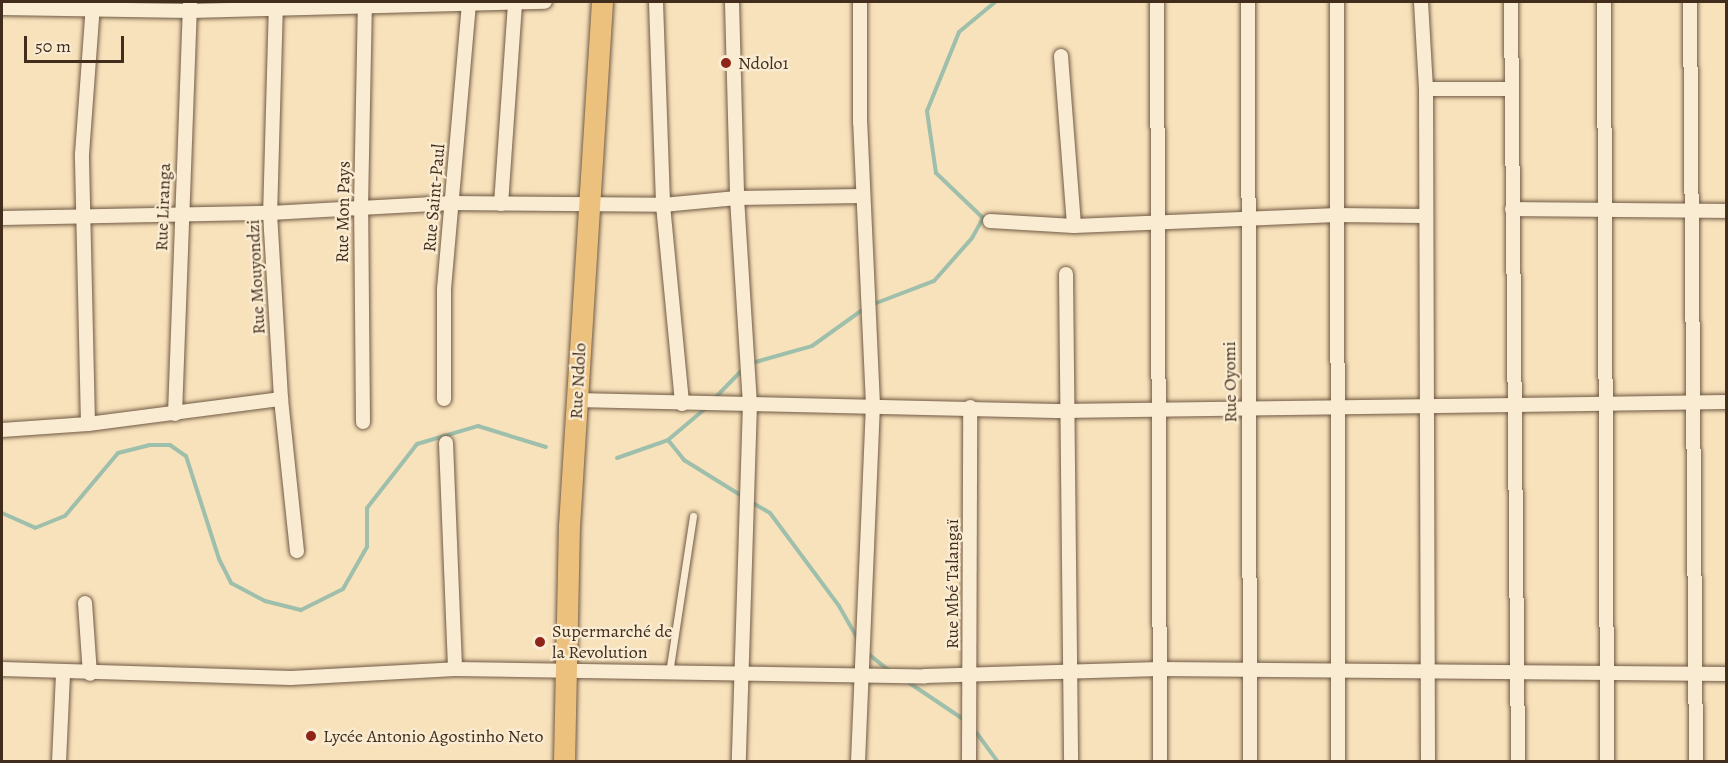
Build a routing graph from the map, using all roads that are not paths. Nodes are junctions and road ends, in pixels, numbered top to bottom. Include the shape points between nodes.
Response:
1 (544, 2) edge
2 (602, 2) edge
3 (656, 2) edge
4 (732, 2) edge
5 (860, 2) edge
6 (1157, 2) edge
7 (1248, 2) edge
8 (1337, 2) edge
9 (1421, 2) edge
10 (1511, 2) edge
11 (1604, 2) edge
12 (1690, 2) edge
13 (515, 3) junction
14 (365, 4) edge
15 (469, 4) edge
16 (276, 5) edge
17 (92, 6) edge
18 (190, 6) edge
19 (2, 8) edge
20 (1060, 56) dead end
21 (1426, 89) junction
22 (1512, 89) junction
23 (863, 196) junction
24 (736, 198) junction
25 (451, 203) junction
26 (501, 204) junction
27 (590, 205) junction
28 (663, 205) junction
29 (361, 207) junction
30 (1512, 209) junction
31 (1606, 211) junction
32 (1692, 211) junction
33 (1726, 211) edge
34 (270, 213) junction
35 (180, 215) junction
36 (1337, 215) junction
37 (1424, 216) junction
38 (2, 218) edge
39 (85, 218) junction
40 (1250, 219) junction
41 (1158, 221) junction
42 (990, 222) dead end
43 (1074, 226) junction
44 (1066, 274) dead end
45 (281, 399) junction
46 (444, 399) dead end
47 (576, 400) junction
48 (1726, 402) edge
49 (750, 403) junction
50 (1694, 403) junction
51 (682, 404) junction
52 (873, 405) junction
53 (1605, 405) junction
54 (1515, 406) junction
55 (970, 407) junction
56 (1337, 407) junction
57 (1426, 407) junction
58 (1158, 410) junction
59 (1249, 410) junction
60 (1067, 411) junction
61 (175, 414) junction
62 (363, 422) dead end
63 (88, 424) junction
64 (2, 430) edge
65 (446, 443) dead end
66 (693, 516) dead end
67 (297, 551) dead end
68 (85, 603) dead end
69 (2, 669) edge
70 (454, 669) junction
71 (1160, 669) junction
72 (1071, 670) junction
73 (1251, 671) junction
74 (1339, 671) junction
75 (1425, 671) junction
76 (1516, 671) junction
77 (1606, 672) junction
78 (63, 673) junction
79 (669, 673) junction
80 (970, 673) junction
81 (90, 674) junction
82 (567, 674) junction
83 (742, 674) junction
84 (1693, 674) junction
85 (1726, 674) edge
86 (861, 675) junction
87 (59, 762) edge
88 (564, 762) edge
89 (739, 762) edge
90 (858, 762) edge
91 (969, 762) edge
92 (1071, 762) edge
93 (1160, 762) edge
94 (1250, 762) edge
95 (1338, 762) edge
96 (1428, 762) edge
97 (1518, 762) edge
98 (1607, 762) edge
99 (1696, 762) edge

1 - 13 street
2 - 27 main road, Rue Ndolo
3 - 28 street
4 - 24 street
5 - 23 street
6 - 41 street
7 - 40 street, Rue Oyomi
8 - 36 street
9 - 21 street
10 - 22 street
11 - 31 street
12 - 32 street
13 - 15 street
13 - 26 street
14 - 15 street
14 - 16 street
14 - 29 street, Rue Mon Pays
15 - 25 street, Rue Saint-Paul
16 - 18 street
16 - 34 street, Rue Mouyondzi
17 - 18 street
17 - 19 street
17 - 39 street via 81,154
18 - 35 street, Rue Liranga
20 - 43 street
21 - 22 street
21 - 37 street
22 - 30 street
23 - 24 street
23 - 52 street
24 - 28 street
24 - 49 street
25 - 26 street
25 - 29 street
25 - 46 street, Rue Saint-Paul via 444,289
26 - 27 street
27 - 28 street
27 - 47 main road, Rue Ndolo
28 - 51 street
29 - 34 street
29 - 62 street, Rue Mon Pays
30 - 31 street
30 - 54 street
31 - 32 street
31 - 53 street
32 - 33 street
32 - 50 street
34 - 35 street
34 - 45 street, Rue Mouyondzi
35 - 39 street
35 - 61 street, Rue Liranga
36 - 37 street
36 - 40 street
36 - 56 street
37 - 57 street
38 - 39 street
39 - 63 street
40 - 41 street
40 - 59 street, Rue Oyomi
41 - 43 street
41 - 58 street
42 - 43 street
44 - 60 street
45 - 61 street
45 - 67 street, Rue Mouyondzi
47 - 51 street
47 - 82 main road, Rue Ndolo
48 - 50 street
49 - 51 street
49 - 52 street
49 - 83 street
50 - 53 street
50 - 84 street
52 - 55 street
52 - 86 street
53 - 54 street
53 - 77 street
54 - 57 street
54 - 76 street
55 - 60 street
55 - 80 street, Rue Mbé Talangaï
56 - 57 street
56 - 59 street
56 - 74 street
57 - 75 street
58 - 59 street
58 - 60 street
58 - 71 street
59 - 73 street, Rue Oyomi
60 - 72 street
61 - 63 street
63 - 64 street
65 - 70 street
66 - 79 lane
68 - 81 street
69 - 78 street
70 - 81 street via 291,678
70 - 82 street
71 - 72 street
71 - 73 street
71 - 93 street
72 - 80 street
72 - 92 street
73 - 74 street
73 - 94 street, Rue Oyomi
74 - 75 street
74 - 95 street
75 - 76 street
75 - 96 street
76 - 77 street
76 - 97 street
77 - 84 street
77 - 98 street
78 - 81 street
78 - 87 street
79 - 82 street
79 - 83 street
80 - 86 street
80 - 91 street, Rue Mbé Talangaï
82 - 88 main road, Rue Ndolo
83 - 86 street
83 - 89 street
84 - 85 street
84 - 99 street
86 - 90 street

